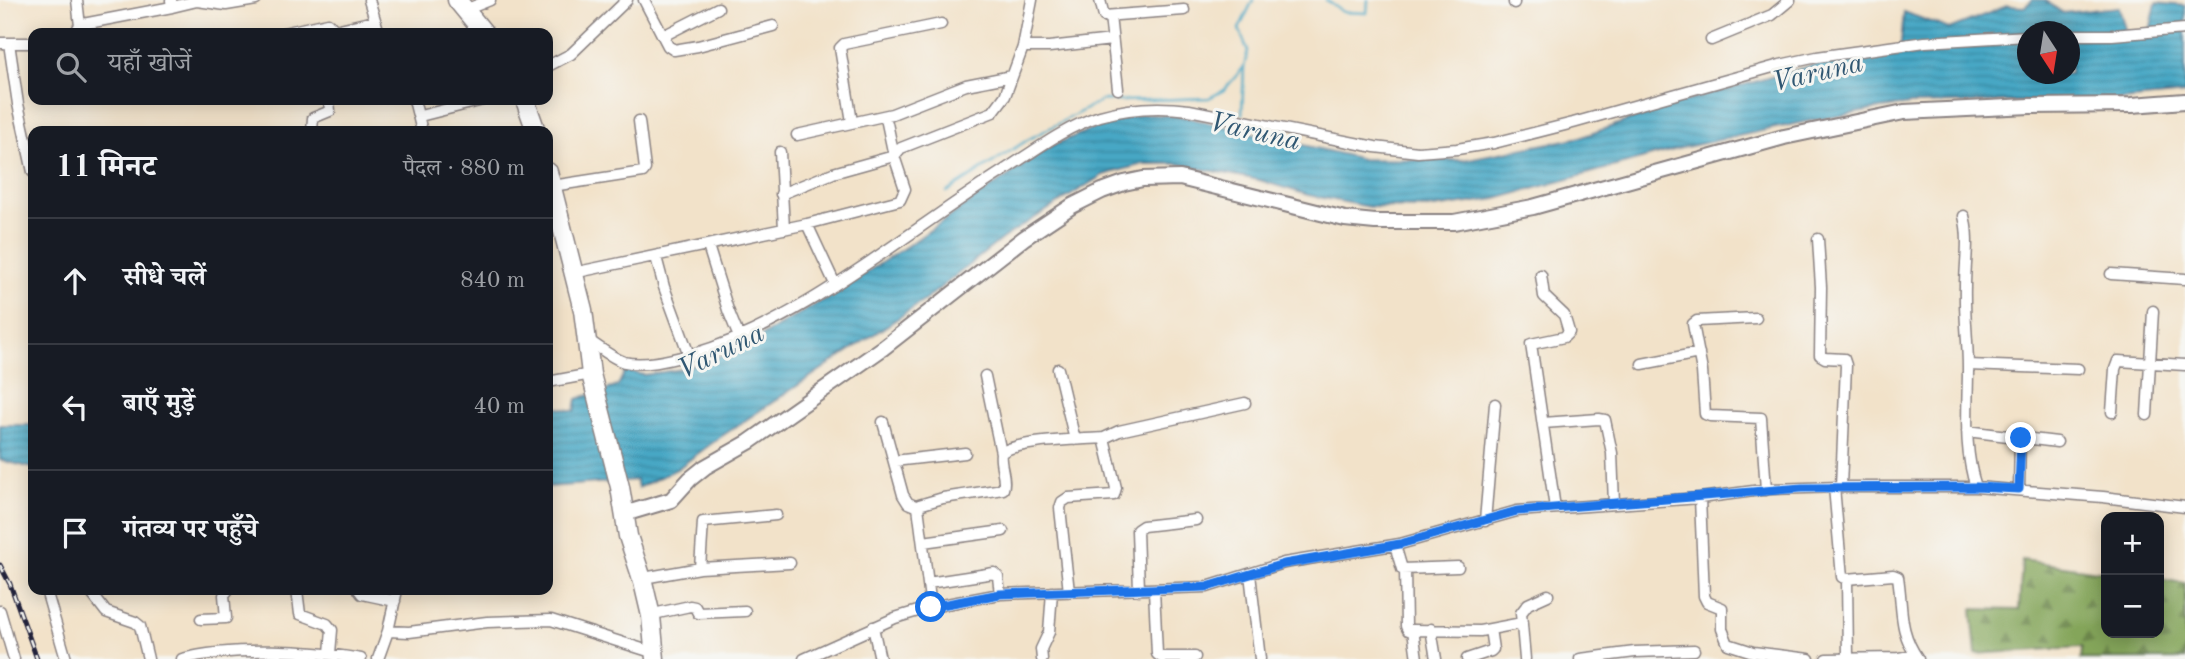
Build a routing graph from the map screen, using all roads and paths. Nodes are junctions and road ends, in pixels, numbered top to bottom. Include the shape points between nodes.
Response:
1 (76, 0) edge
2 (135, 0) edge
3 (256, 0) edge
4 (369, 0) edge
5 (489, 0) edge
6 (628, 0) edge
7 (644, 0) edge
8 (1032, 0) edge
9 (1100, 0) edge
10 (1790, 0) edge
11 (172, 4) edge
12 (461, 5) edge
13 (718, 8) dead end
14 (1184, 10) dead end
15 (137, 13) junction
16 (1110, 16) junction
17 (374, 21) junction
18 (941, 24) dead end
19 (773, 26) dead end
20 (78, 28) edge
21 (82, 28) edge
22 (306, 28) edge
23 (333, 28) edge
24 (350, 28) edge
25 (377, 28) edge
26 (480, 28) edge
27 (2185, 29) edge
28 (2080, 35) edge
29 (663, 36) junction
30 (2017, 37) edge
31 (1112, 40) junction
32 (1712, 40) dead end
33 (5, 43) edge
34 (28, 43) edge
35 (1023, 47) junction
36 (553, 63) edge
37 (1012, 76) junction
38 (1118, 89) dead end
39 (2185, 101) edge
40 (329, 105) edge
41 (416, 105) edge
42 (463, 105) edge
43 (527, 105) edge
44 (420, 116) junction
45 (639, 121) dead end
46 (852, 122) junction
47 (887, 123) dead end
48 (312, 126) edge
49 (421, 126) edge
50 (534, 126) edge
51 (797, 135) dead end
52 (28, 149) edge
53 (779, 152) dead end
54 (894, 156) junction
55 (553, 179) edge
56 (553, 191) edge
57 (781, 194) junction
58 (1964, 216) dead end
59 (807, 224) junction
60 (784, 229) junction
61 (1818, 239) dead end
62 (708, 246) junction
63 (656, 257) junction
64 (573, 273) junction
65 (2111, 274) dead end
66 (1541, 275) dead end
67 (2185, 279) edge
68 (835, 284) junction
69 (2153, 311) dead end
70 (1756, 318) dead end
71 (739, 337) junction
72 (588, 340) junction
73 (1699, 353) junction
74 (689, 355) junction
75 (2151, 362) junction
76 (1642, 364) dead end
77 (1968, 365) junction
78 (2185, 365) edge
79 (1058, 369) dead end
80 (2078, 369) dead end
81 (591, 374) junction
82 (985, 376) dead end
83 (553, 381) edge
84 (1245, 402) dead end
85 (1495, 404) dead end
86 (2112, 412) dead end
87 (2147, 415) dead end
88 (883, 422) dead end
89 (1543, 423) junction
90 (1967, 431) junction
91 (1104, 438) junction
92 (2021, 438) junction
93 (1075, 440) junction
94 (2057, 442) dead end
95 (965, 453) dead end
96 (1001, 453) junction
97 (894, 461) junction
98 (1838, 487) junction
99 (1976, 487) junction
100 (2019, 489) junction
101 (1766, 490) junction
102 (1700, 498) junction
103 (1614, 504) junction
104 (918, 507) junction
105 (2185, 507) edge
106 (1555, 508) junction
107 (776, 515) dead end
108 (626, 517) junction
109 (1196, 520) dead end
110 (1485, 521) junction
111 (1003, 531) dead end
112 (923, 542) junction
113 (1395, 545) junction
114 (790, 563) dead end
115 (1458, 567) dead end
116 (700, 568) junction
117 (1405, 569) junction
118 (1250, 574) junction
119 (649, 578) junction
120 (1847, 579) junction
121 (928, 583) junction
122 (1154, 589) junction
123 (1139, 590) junction
124 (1052, 592) junction
125 (1069, 592) junction
126 (1000, 594) junction
127 (47, 595) edge
128 (93, 595) edge
129 (224, 595) edge
130 (298, 595) edge
131 (367, 595) edge
132 (396, 595) edge
133 (1548, 595) dead end
134 (395, 601) junction
135 (931, 607) junction
136 (0, 611) edge
137 (745, 611) dead end
138 (657, 613) junction
139 (201, 619) dead end
140 (1522, 623) junction
141 (873, 627) junction
142 (1431, 629) junction
143 (1490, 629) junction
144 (1413, 630) junction
145 (388, 631) junction
146 (1694, 650) dead end
147 (330, 653) junction
148 (250, 655) edge
149 (659, 657) edge
150 (1195, 657) dead end
151 (1917, 657) edge
152 (1848, 658) edge
153 (14, 659) edge
154 (66, 659) edge
155 (148, 659) edge
156 (182, 659) edge
157 (361, 659) edge
158 (378, 659) edge
159 (804, 659) edge
160 (880, 659) edge
161 (1042, 659) edge
162 (1260, 659) edge
163 (1417, 659) edge
164 (1436, 659) edge
165 (1467, 659) edge
166 (1525, 659) edge
167 (1580, 659) edge
168 (1809, 659) edge
169 (1826, 659) edge

1 - 20 street
2 - 15 street
3 - 11 street via 226,5
4 - 17 street
5 - 12 street
6 - 36 street via 571,54
7 - 29 street
8 - 35 street
9 - 16 street via 1103,15
10 - 32 street via 1772,15
11 - 15 street
12 - 26 highway
13 - 29 street
14 - 16 street
15 - 21 street
16 - 31 street
17 - 24 street
17 - 25 street
18 - 46 street via 839,48
19 - 29 street via 674,50
22 - 23 street via 328,23
27 - 28 street
30 - 68 street via 1925,42 1817,57 1573,123 1457,149 1418,152 1189,110 1128,109 1072,127
31 - 35 street
31 - 38 street
33 - 34 street
33 - 52 street
35 - 37 street
37 - 46 street via 966,85 892,114
37 - 54 street via 993,112 901,148
39 - 108 street via 1904,112 1784,137 1533,207 1454,222 1345,219 1180,178 1124,183 1072,206 1024,238 883,348 749,442 705,467 671,500
40 - 48 street via 330,111 313,118
41 - 44 street
42 - 44 street
43 - 50 highway
44 - 49 street
45 - 55 street via 643,172
46 - 51 street
47 - 54 street
53 - 57 street
54 - 57 street
54 - 59 street via 905,189 900,200
56 - 64 highway
57 - 60 street
58 - 77 street
59 - 60 street
59 - 68 street
60 - 62 street
61 - 98 street via 1819,351 1822,357 1846,361
62 - 63 street
62 - 71 street
63 - 64 street
63 - 74 street
64 - 72 highway
65 - 67 street
66 - 89 street via 1544,296 1564,315 1569,332 1531,344
68 - 71 street
69 - 75 street
70 - 73 street via 1694,322
71 - 74 street
72 - 74 street via 631,363
72 - 81 highway
73 - 76 street
73 - 101 street via 1705,414 1760,418
75 - 78 street
75 - 86 street via 2118,361
75 - 87 street
77 - 80 street
77 - 90 street
79 - 93 street
81 - 83 street
81 - 108 highway
82 - 96 street
84 - 91 street
85 - 110 street
88 - 97 street
89 - 103 street via 1605,420
89 - 106 street
90 - 92 street
90 - 99 street
91 - 93 street
91 - 125 street via 1114,495 1069,498 1060,508
92 - 94 street
92 - 100 street
93 - 96 street via 1026,444
95 - 97 street
96 - 104 street via 1003,489 943,498
97 - 104 street via 905,501
98 - 99 street
98 - 101 street
98 - 120 street via 1841,572
99 - 100 street
100 - 105 street
101 - 102 street
102 - 103 street
102 - 168 street via 1704,596 1721,608 1728,644
103 - 106 street
104 - 112 street
106 - 110 street via 1517,511
107 - 116 street via 703,522
108 - 119 highway
108 - 149 highway
109 - 123 street via 1137,530
110 - 113 street
111 - 112 street
112 - 121 street
113 - 117 street via 1400,567
113 - 118 street
114 - 116 street
115 - 117 street
116 - 119 street
117 - 144 street via 1406,625
118 - 122 street via 1207,587
118 - 162 street
119 - 138 highway
120 - 151 street via 1898,577 1902,624
120 - 152 street
121 - 126 street via 994,573
121 - 135 street
122 - 123 street
122 - 150 street via 1157,654
123 - 125 street
124 - 125 street
124 - 126 street
124 - 161 street
126 - 135 street
127 - 154 street
128 - 155 street via 106,612 140,626
129 - 139 street via 226,618
130 - 147 street via 300,614 331,630
131 - 134 street
132 - 134 street
133 - 140 street via 1524,608
134 - 145 street
135 - 141 street
136 - 153 street
137 - 138 street via 698,613 690,606
138 - 149 highway
140 - 143 street
140 - 166 street
141 - 159 street
141 - 160 street
142 - 143 street
142 - 144 street
142 - 164 street
143 - 165 street via 1493,649
144 - 163 street
145 - 149 street via 551,620
145 - 158 street
146 - 167 street
147 - 148 street
147 - 157 street
148 - 156 street
151 - 152 street
152 - 169 street

